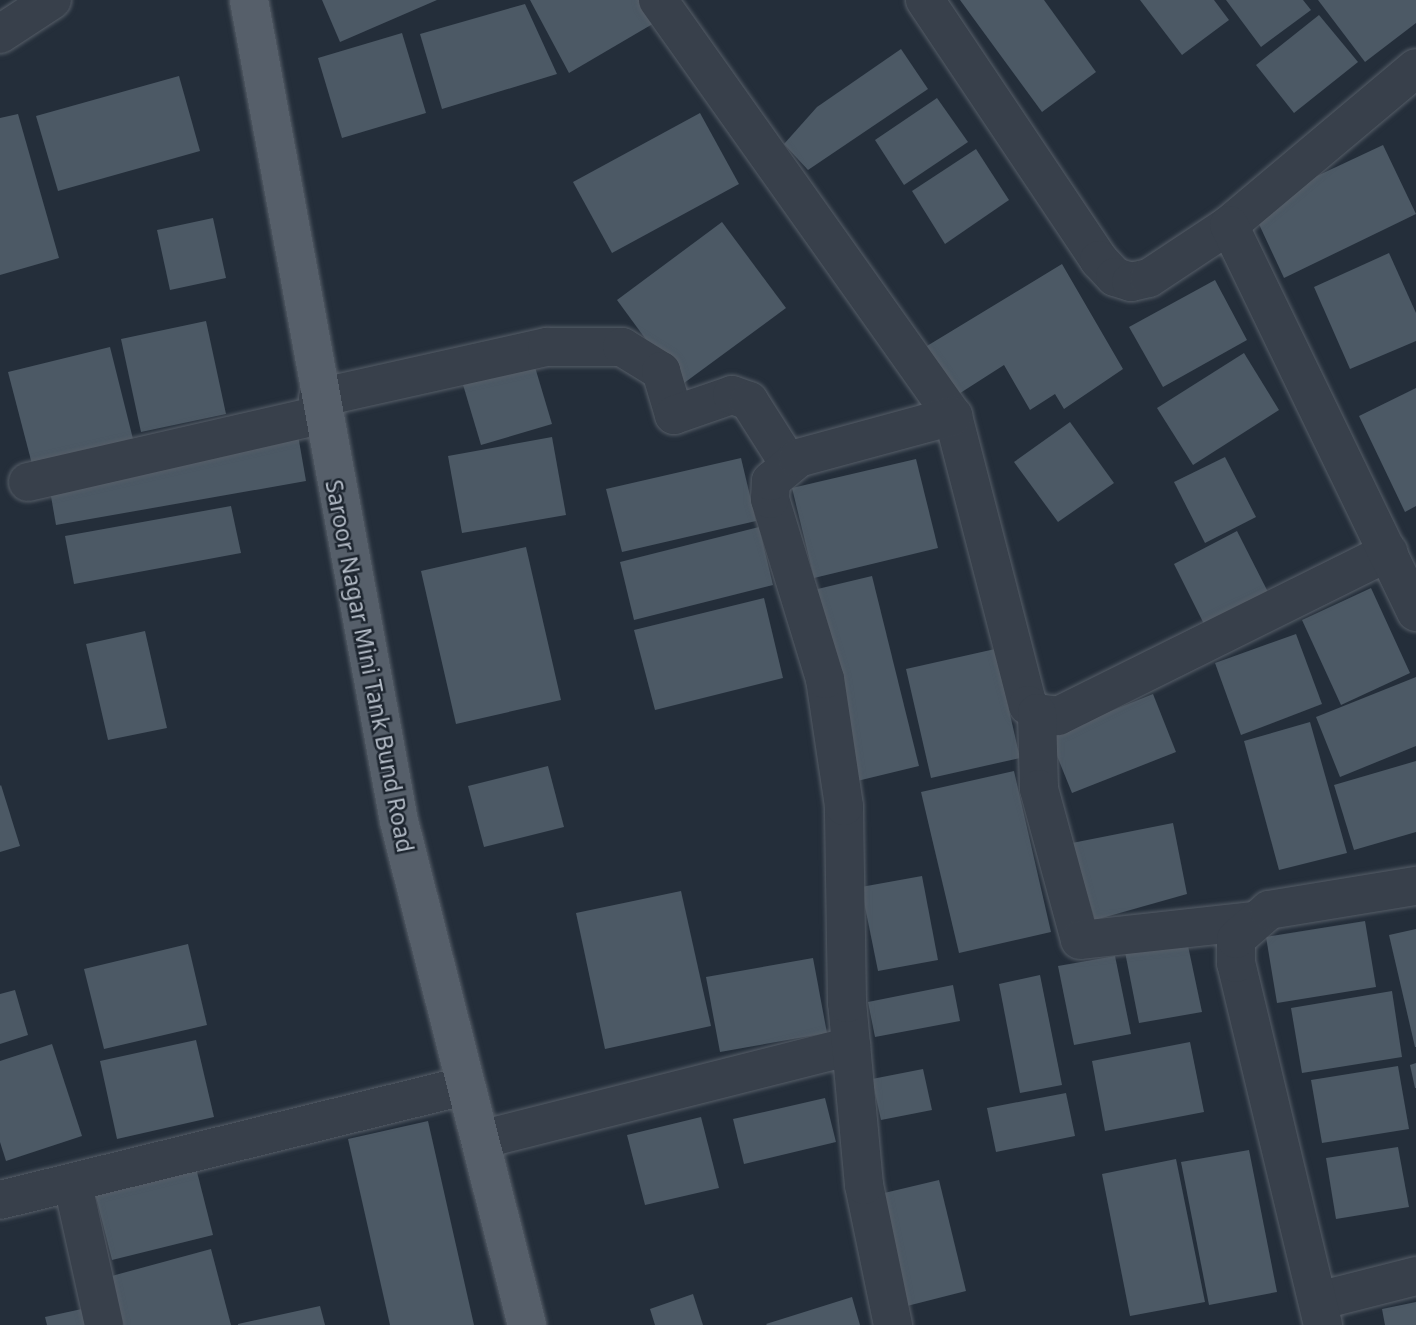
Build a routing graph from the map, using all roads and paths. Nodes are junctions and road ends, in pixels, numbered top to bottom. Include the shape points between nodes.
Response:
1 (52, 0) edge
2 (249, 0) edge
3 (658, 0) edge
4 (925, 0) edge
5 (0, 34) edge
6 (1416, 68) edge
7 (1229, 225) junction
8 (320, 406) junction
9 (953, 416) junction
10 (789, 464) junction
11 (28, 482) dead end
12 (1389, 552) junction
13 (1416, 612) edge
14 (1037, 713) junction
15 (1416, 886) edge
16 (1251, 921) junction
17 (851, 1046) junction
18 (464, 1086) junction
19 (480, 1140) junction
20 (73, 1185) junction
21 (0, 1200) edge
22 (1416, 1276) edge
23 (1321, 1313) edge
24 (104, 1325) edge
25 (527, 1325) edge
26 (893, 1325) edge

1 - 5 street
2 - 8 main road, Saroor Nagar Mini Tank Bund Road
3 - 9 street
4 - 7 street via 1115,277 1149,278
6 - 7 street
7 - 12 street
8 - 10 street via 547,347 622,347 661,371 674,415 732,396 749,401
8 - 11 street
8 - 18 main road, Saroor Nagar Mini Tank Bund Road via 399,821
9 - 10 street
9 - 14 street via 1028,705
10 - 17 street via 771,481 770,499 824,679 844,806
12 - 13 street
12 - 14 street via 1058,716
14 - 16 street via 1039,789 1080,940
15 - 16 street via 1269,911
16 - 23 street via 1236,939 1236,963
17 - 19 street
17 - 26 street via 864,1185
18 - 19 main road, Saroor Nagar Mini Tank Bund Road
18 - 20 street
19 - 25 main road, Saroor Nagar Mini Tank Bund Road
20 - 21 street
20 - 24 street
22 - 23 street

